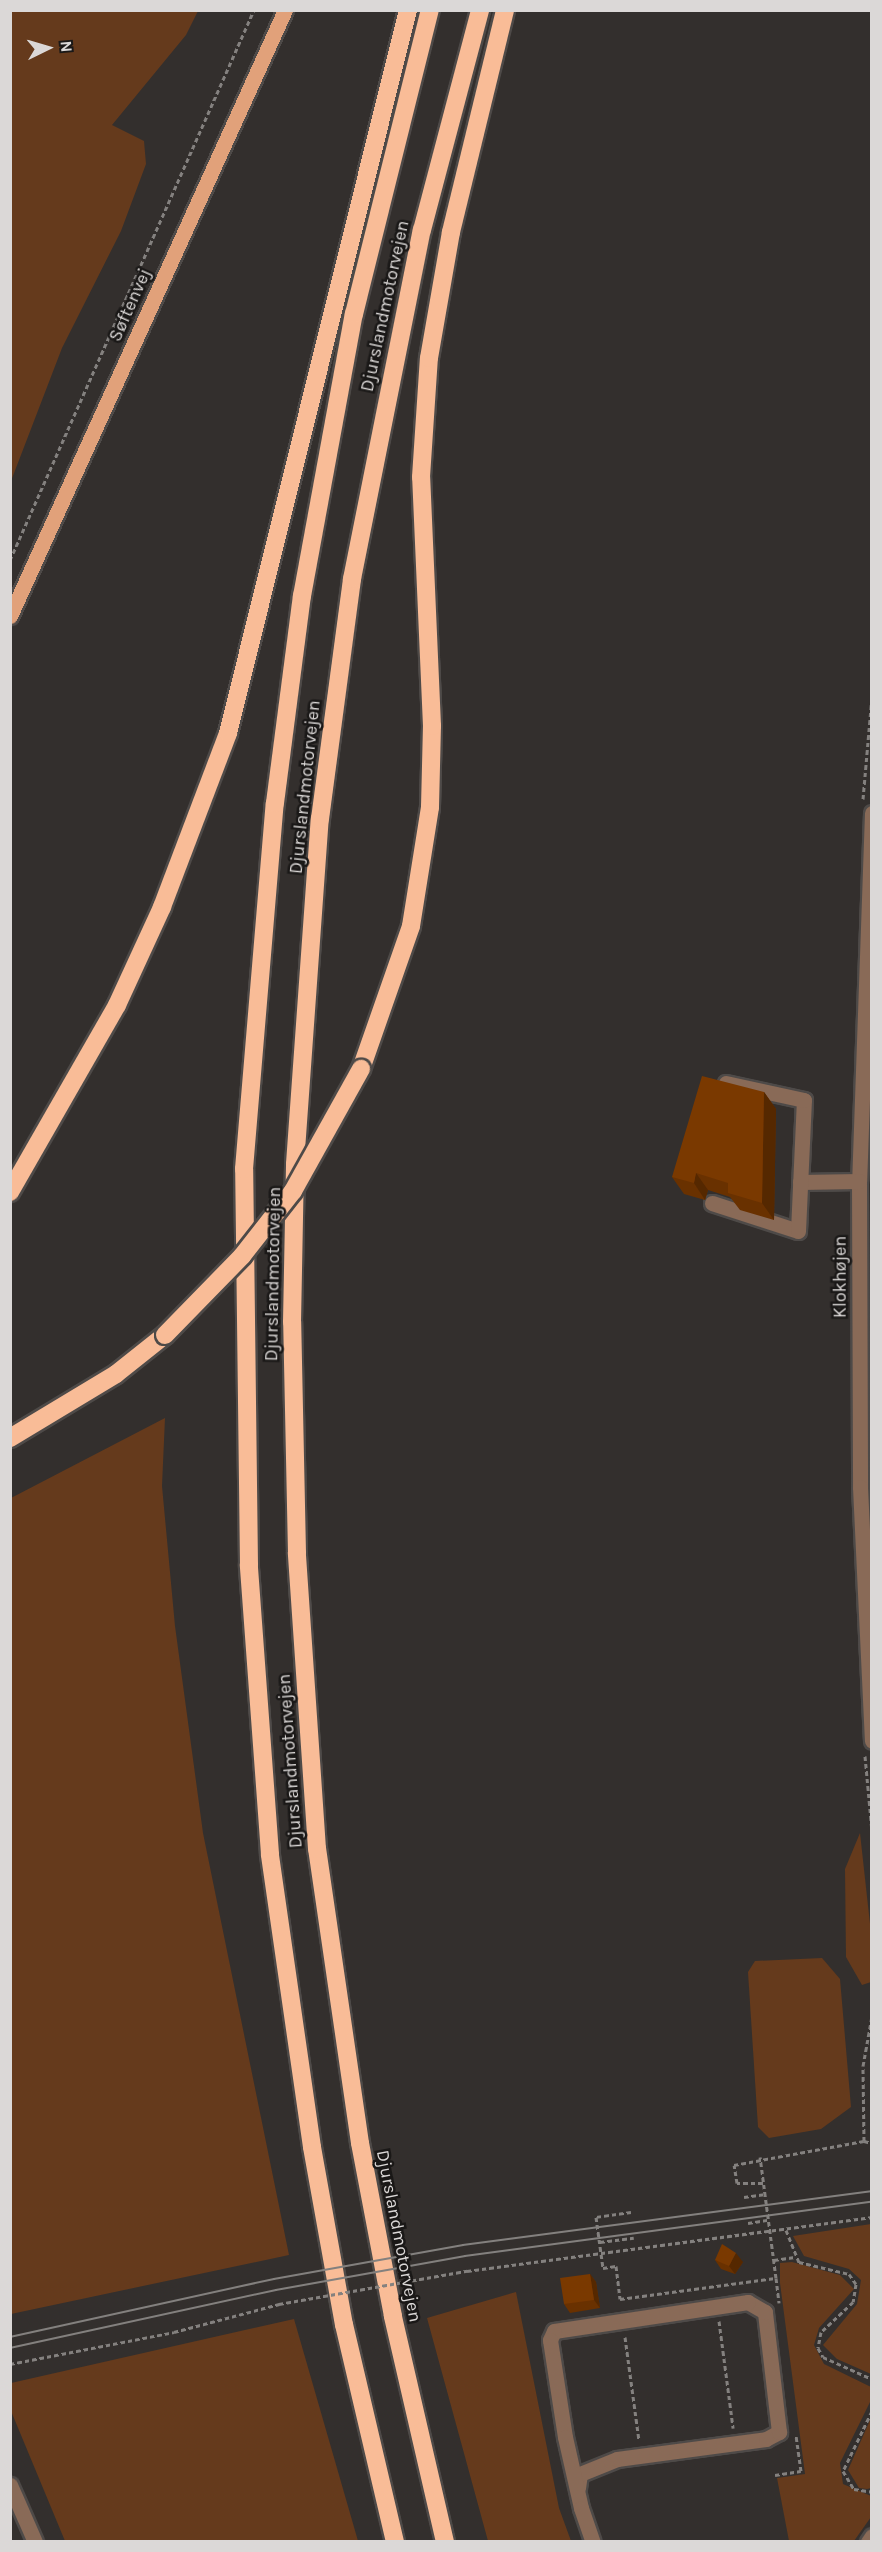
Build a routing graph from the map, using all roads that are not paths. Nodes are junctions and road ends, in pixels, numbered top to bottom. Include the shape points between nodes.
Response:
1 (285, 10) edge
2 (408, 10) edge
3 (430, 10) edge
4 (480, 10) edge
5 (504, 14) edge
6 (10, 616) edge
7 (872, 813) edge
8 (726, 1083) edge
9 (859, 1181) junction
10 (800, 1182) junction
11 (10, 1192) edge
12 (711, 1203) dead end
13 (10, 1438) edge
14 (872, 1741) edge
15 (10, 2485) edge
16 (578, 2488) junction
17 (872, 2536) edge
18 (35, 2541) edge
19 (395, 2541) edge
20 (445, 2541) edge
21 (592, 2541) edge
22 (868, 2541) edge

1 - 6 main road, Søftenvej
2 - 11 highway via 228,733 162,907 117,1005
3 - 19 highway, Djurslandmotorvejen via 349,337 302,596 273,815 244,1169 249,1565 270,1854 328,2236
4 - 20 highway, Djurslandmotorvejen via 422,230 352,579 320,819 296,1164 292,1322 297,1553 317,1849 360,2143 393,2316
5 - 13 highway, bridge via 451,232 429,358 421,477 432,726 430,807 411,926 361,1070 293,1191 242,1256 165,1335 116,1374
7 - 9 street, Klokhøjen
8 - 10 street via 804,1100
9 - 10 street
9 - 14 street, Klokhøjen via 860,1487
10 - 12 street via 798,1230
15 - 18 street
16 - 16 street via 559,2398 554,2331 748,2302 765,2312 779,2432 736,2444 641,2456 591,2467 580,2474
16 - 21 street
17 - 22 street

